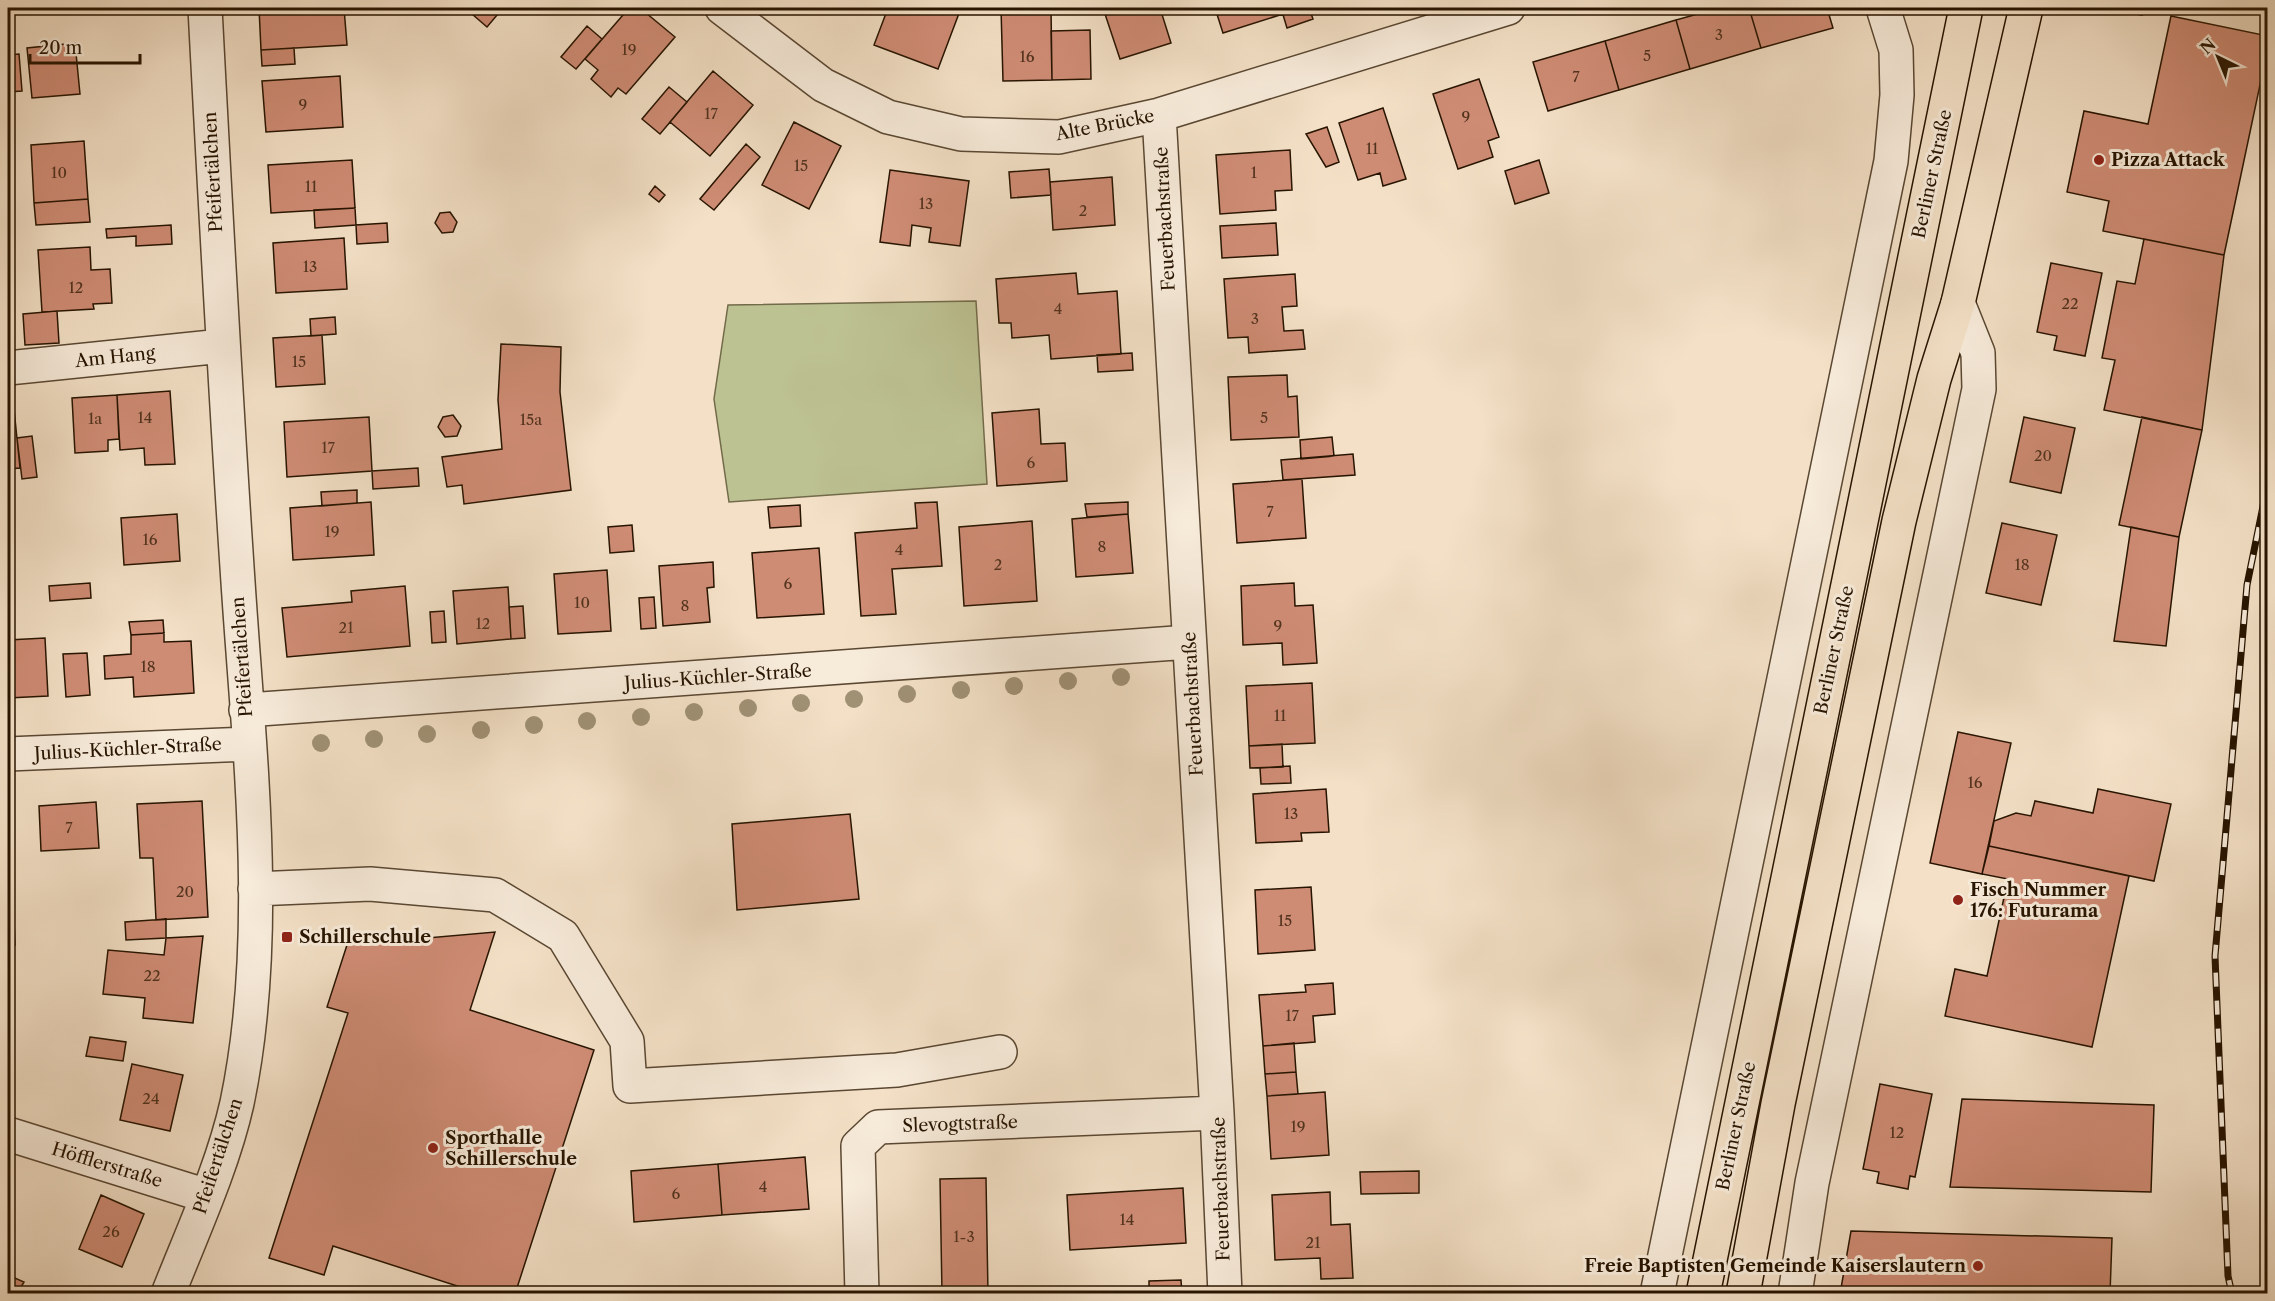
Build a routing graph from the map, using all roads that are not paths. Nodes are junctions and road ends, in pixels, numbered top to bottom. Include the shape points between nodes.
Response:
1 (205, 8) edge
2 (722, 8) edge
3 (1509, 8) edge
4 (1883, 8) edge
5 (1966, 8) edge
6 (2026, 8) edge
7 (1464, 14) edge
8 (1159, 115) junction
9 (1958, 303) junction
10 (222, 346) junction
11 (8, 368) edge
12 (1189, 642) junction
13 (246, 710) junction
14 (248, 744) junction
15 (8, 754) edge
16 (255, 889) junction
17 (1000, 1052) dead end
18 (1217, 1113) junction
19 (8, 1134) edge
20 (207, 1196) junction
21 (168, 1293) edge
22 (862, 1293) edge
23 (1225, 1293) edge
24 (1657, 1293) edge
25 (1703, 1293) edge
26 (1743, 1293) edge
27 (1795, 1293) edge

1 - 10 street, Pfeifertälchen
2 - 8 street, Alte Brücke via 823,85 888,117 961,134 1059,137
3 - 7 street, Alte Brücke
4 - 24 street via 1896,50 1897,95 1891,161
5 - 25 main road, Berliner Straße
6 - 9 main road, Berliner Straße
7 - 8 street, Alte Brücke
8 - 12 street, Feuerbachstraße
9 - 26 main road, Berliner Straße via 1934,379 1899,520 1778,1104
9 - 27 street via 1978,353 1979,389 1812,1183
10 - 11 street, Am Hang
10 - 13 street, Pfeifertälchen
12 - 13 street, Julius-Küchler-Straße
12 - 18 street, Feuerbachstraße
13 - 14 street, Pfeifertälchen
14 - 15 street, Julius-Küchler-Straße
14 - 16 street, Pfeifertälchen
16 - 17 street via 370,884 495,895 564,936 627,1041 630,1086 897,1070
16 - 20 street, Pfeifertälchen via 250,1016 236,1105
18 - 22 street, Slevogtstraße via 878,1127 858,1146
18 - 23 street, Feuerbachstraße
19 - 20 street, Höfflerstraße
20 - 21 street, Pfeifertälchen

